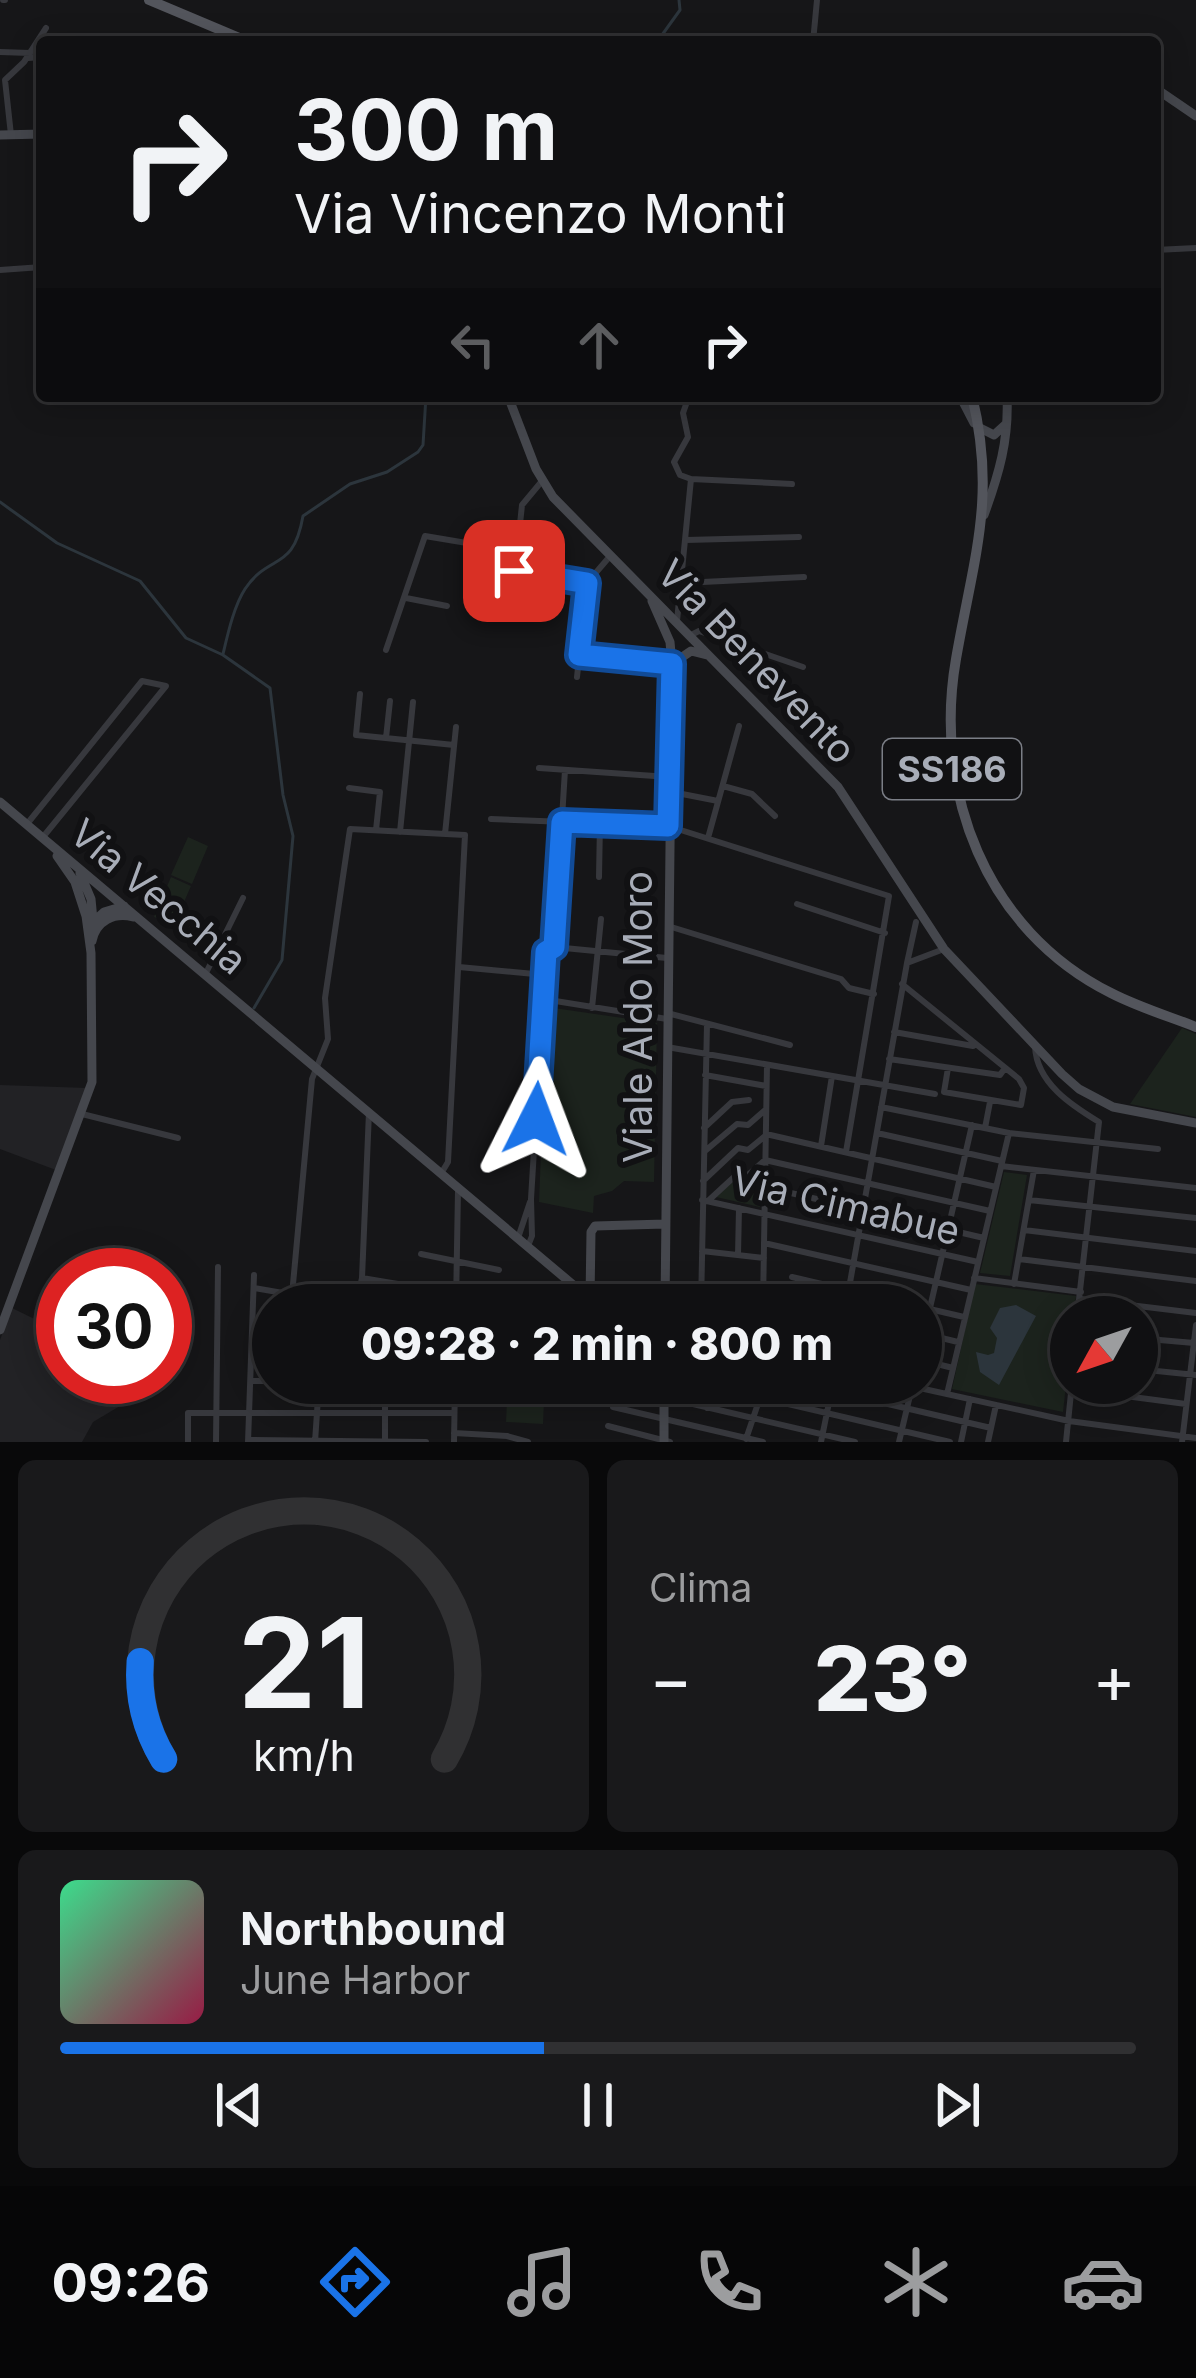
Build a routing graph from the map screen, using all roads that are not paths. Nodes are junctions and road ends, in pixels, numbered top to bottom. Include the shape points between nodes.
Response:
1 (149, 0) edge
2 (817, 0) edge
3 (46, 28) dead end
4 (41, 36) edge
5 (235, 36) edge
6 (814, 36) edge
7 (36, 44) edge
8 (0, 52) edge
9 (29, 55) junction
10 (36, 56) edge
11 (1161, 92) edge
12 (1196, 116) edge
13 (36, 134) edge
14 (6, 135) edge
15 (1196, 248) edge
16 (1161, 250) edge
17 (36, 267) edge
18 (0, 270) edge
19 (510, 402) edge
20 (686, 402) edge
21 (963, 402) edge
22 (973, 402) edge
23 (1007, 402) edge
24 (980, 432) junction
25 (691, 479) junction
26 (542, 481) junction
27 (792, 484) dead end
28 (982, 520) junction
29 (799, 537) dead end
30 (686, 540) junction
31 (515, 551) junction
32 (611, 555) junction
33 (514, 571) junction
34 (804, 577) dead end
35 (587, 583) junction
36 (681, 584) junction
37 (646, 591) junction
38 (406, 598) junction
39 (447, 606) dead end
40 (511, 609) dead end
41 (677, 621) junction
42 (691, 635) junction
43 (670, 642) junction
44 (386, 650) dead end
45 (691, 651) junction
46 (579, 655) junction
47 (712, 658) junction
48 (672, 664) junction
49 (803, 667) dead end
50 (577, 677) dead end
51 (360, 694) dead end
52 (390, 701) dead end
53 (413, 702) dead end
54 (739, 726) dead end
55 (456, 727) dead end
56 (387, 736) junction
57 (408, 740) junction
58 (454, 745) junction
59 (538, 768) dead end
60 (565, 770) junction
61 (669, 777) junction
62 (723, 786) junction
63 (349, 788) dead end
64 (669, 791) junction
65 (719, 801) junction
66 (0, 802) edge
67 (775, 816) dead end
68 (491, 819) dead end
69 (562, 822) junction
70 (27, 824) junction
71 (600, 824) junction
72 (668, 826) junction
73 (376, 830) junction
74 (400, 832) junction
75 (445, 834) junction
76 (43, 837) junction
77 (708, 838) junction
78 (76, 866) junction
79 (599, 877) dead end
80 (243, 898) dead end
81 (797, 904) dead end
82 (124, 906) junction
83 (601, 920) dead end
84 (142, 922) junction
85 (916, 922) dead end
86 (667, 926) junction
87 (92, 927) junction
88 (885, 934) junction
89 (554, 947) junction
90 (944, 949) junction
91 (598, 951) junction
92 (667, 958) junction
93 (907, 963) junction
94 (459, 967) junction
95 (205, 975) junction
96 (544, 975) junction
97 (902, 984) junction
98 (874, 994) junction
99 (543, 999) junction
100 (592, 1008) junction
101 (667, 1016) junction
102 (707, 1024) junction
103 (1196, 1027) edge
104 (894, 1031) junction
105 (790, 1046) dead end
106 (668, 1047) junction
107 (977, 1047) junction
108 (1035, 1047) junction
109 (706, 1055) junction
110 (889, 1059) junction
111 (767, 1065) junction
112 (318, 1068) junction
113 (947, 1068) junction
114 (1005, 1068) junction
115 (705, 1075) junction
116 (832, 1076) junction
117 (858, 1080) junction
118 (884, 1084) junction
119 (766, 1086) junction
120 (940, 1093) junction
121 (749, 1100) dead end
122 (990, 1102) junction
123 (880, 1107) junction
124 (369, 1110) junction
125 (765, 1110) junction
126 (82, 1114) junction
127 (1196, 1123) edge
128 (972, 1125) junction
129 (704, 1128) junction
130 (985, 1128) junction
131 (876, 1132) junction
132 (1009, 1132) junction
133 (765, 1135) junction
134 (178, 1138) dead end
135 (1098, 1142) junction
136 (821, 1147) junction
137 (1158, 1150) dead end
138 (705, 1151) junction
139 (846, 1152) junction
140 (965, 1153) junction
141 (872, 1157) junction
142 (765, 1160) junction
143 (1002, 1163) junction
144 (1034, 1170) junction
145 (442, 1173) junction
146 (1095, 1176) junction
147 (959, 1179) junction
148 (703, 1181) junction
149 (867, 1184) junction
150 (458, 1186) junction
151 (996, 1186) junction
152 (765, 1187) junction
153 (1196, 1188) edge
154 (531, 1199) junction
155 (1029, 1200) junction
156 (705, 1201) junction
157 (954, 1203) junction
158 (739, 1208) junction
159 (1091, 1208) junction
160 (862, 1210) junction
161 (990, 1211) junction
162 (765, 1214) junction
163 (1196, 1218) edge
164 (665, 1224) junction
165 (948, 1229) junction
166 (1024, 1230) junction
167 (857, 1235) junction
168 (518, 1238) junction
169 (984, 1238) junction
170 (1088, 1238) junction
171 (764, 1243) junction
172 (528, 1246) junction
173 (702, 1251) junction
174 (1196, 1251) edge
175 (421, 1254) dead end
176 (942, 1254) junction
177 (738, 1255) junction
178 (764, 1258) junction
179 (1019, 1258) junction
180 (457, 1261) junction
181 (853, 1262) junction
182 (978, 1262) junction
183 (218, 1267) dead end
184 (1084, 1267) junction
185 (499, 1270) dead end
186 (254, 1275) dead end
187 (792, 1277) dead end
188 (362, 1278) junction
189 (974, 1278) junction
190 (1196, 1280) edge
191 (936, 1282) junction
192 (254, 1284) edge
193 (293, 1284) edge
194 (360, 1284) edge
195 (400, 1284) edge
196 (456, 1284) edge
197 (572, 1284) edge
198 (592, 1284) edge
199 (665, 1284) edge
200 (701, 1284) edge
201 (763, 1284) edge
202 (825, 1284) edge
203 (849, 1284) edge
204 (1014, 1284) junction
205 (972, 1290) junction
206 (1080, 1296) joint
207 (1158, 1307) edge
208 (942, 1312) edge
209 (1196, 1312) edge
210 (965, 1318) junction
211 (1196, 1325) edge
212 (0, 1330) edge
213 (942, 1338) edge
214 (1158, 1340) edge
215 (958, 1342) junction
216 (1194, 1343) edge
217 (252, 1346) edge
218 (942, 1365) edge
219 (953, 1368) junction
220 (1158, 1371) edge
221 (1193, 1375) edge
222 (250, 1381) joint
223 (942, 1393) edge
224 (947, 1394) junction
225 (970, 1400) junction
226 (1158, 1400) edge
227 (318, 1404) edge
228 (385, 1404) edge
229 (454, 1404) edge
230 (664, 1404) edge
231 (690, 1404) edge
232 (708, 1404) edge
233 (758, 1404) edge
234 (791, 1404) edge
235 (828, 1404) edge
236 (893, 1404) edge
237 (908, 1404) edge
238 (1071, 1404) edge
239 (1186, 1404) junction
240 (996, 1405) junction
241 (613, 1407) dead end
242 (707, 1408) junction
243 (907, 1408) junction
244 (215, 1412) junction
245 (249, 1412) junction
246 (317, 1412) junction
247 (826, 1412) junction
248 (385, 1413) junction
249 (454, 1413) junction
250 (753, 1418) junction
251 (664, 1420) junction
252 (965, 1421) junction
253 (1070, 1421) junction
254 (608, 1426) dead end
255 (992, 1428) junction
256 (902, 1430) junction
257 (454, 1438) edge
258 (822, 1438) edge
259 (1196, 1438) edge
260 (1182, 1439) edge
261 (746, 1440) edge
262 (248, 1441) edge
263 (188, 1442) edge
264 (216, 1442) edge
265 (315, 1442) edge
266 (385, 1442) edge
267 (425, 1442) edge
268 (528, 1442) edge
269 (666, 1442) edge
270 (763, 1442) edge
271 (855, 1442) edge
272 (899, 1442) edge
273 (950, 1442) edge
274 (961, 1442) edge
275 (988, 1442) edge
276 (1066, 1442) edge

1 - 5 main road
2 - 6 street
3 - 4 street
7 - 9 street
8 - 9 street
9 - 10 street
9 - 14 street via 5,80
11 - 12 main road
13 - 14 main road
15 - 16 street
17 - 18 street
19 - 26 main road, Via Benevento
20 - 25 street via 689,433 674,462
21 - 24 main road
22 - 24 main road, SS186
23 - 24 main road via 1005,428
23 - 28 main road via 1004,456
24 - 28 main road, SS186
25 - 27 street
25 - 30 street
26 - 31 street via 522,506
26 - 32 main road, Via Benevento
28 - 103 main road, SS186 via 948,738 971,840 1006,904 1070,967 1108,992
29 - 30 street
30 - 36 street
31 - 33 street
31 - 38 street via 425,536
32 - 35 street
32 - 37 main road, Via Benevento
33 - 35 street
33 - 40 street
34 - 36 street
35 - 46 street
36 - 41 street
37 - 41 main road, Via Benevento
37 - 43 main road, Viale Aldo Moro
38 - 39 street
38 - 44 street
41 - 42 main road, Via Benevento
42 - 43 main road
42 - 47 main road, Via Benevento
42 - 49 street via 699,631
43 - 45 main road
43 - 48 main road, Viale Aldo Moro
45 - 47 main road
45 - 48 main road
46 - 48 street
46 - 50 street
47 - 90 main road, Via Benevento via 851,802
48 - 61 main road, Viale Aldo Moro
51 - 56 street via 356,735
52 - 56 street
53 - 57 street
54 - 62 street
55 - 58 street
56 - 57 street
57 - 58 street
57 - 74 street
58 - 75 street
59 - 60 street
60 - 61 street
60 - 69 street
61 - 64 main road, Viale Aldo Moro
62 - 65 street
62 - 67 street via 752,794
63 - 73 street via 380,792
64 - 65 street
64 - 72 main road, Viale Aldo Moro
65 - 77 street
66 - 70 main road, Via Vecchia
68 - 69 street
69 - 71 street
69 - 89 street
70 - 76 main road, Via Vecchia
70 - 76 street via 142,681 166,686
71 - 72 street
71 - 79 street
72 - 77 street
72 - 86 main road, Viale Aldo Moro
73 - 74 street
73 - 112 street via 350,829 325,998 328,1039
74 - 75 street
75 - 94 street via 465,835
76 - 78 main road, Via Vecchia
76 - 87 main road via 75,882
77 - 88 street via 889,896
78 - 82 main road, Via Vecchia
78 - 87 main road via 91,899
80 - 95 street
81 - 88 street
82 - 84 main road, Via Vecchia
82 - 87 main road via 110,908
83 - 91 street
84 - 87 main road via 118,915
84 - 95 main road, Via Vecchia
85 - 93 street
86 - 92 main road, Viale Aldo Moro
86 - 98 street
87 - 126 main road via 92,1082
88 - 98 street
89 - 91 street
89 - 96 street
90 - 93 street
90 - 108 main road, Via Benevento
91 - 92 street
91 - 100 street
92 - 101 main road, Viale Aldo Moro
93 - 97 street
94 - 96 street
94 - 145 street
95 - 112 main road, Via Vecchia
96 - 99 street
97 - 104 street
97 - 107 street
98 - 117 street
99 - 100 street
99 - 154 street
100 - 101 street
101 - 102 street
101 - 106 main road, Viale Aldo Moro
102 - 105 street
102 - 109 street
104 - 107 street
104 - 110 street
106 - 109 street
106 - 164 main road, Viale Aldo Moro
107 - 114 street
108 - 127 main road, Via Benevento via 1096,1100
108 - 135 street via 1052,1086 1100,1121
109 - 111 street
109 - 115 street
110 - 113 street
110 - 118 street
111 - 116 street
111 - 119 street
112 - 124 main road, Via Vecchia
112 - 193 street
113 - 114 street via 1000,1075
113 - 120 street
114 - 122 street via 1024,1088 1021,1105
115 - 119 street
115 - 129 street
116 - 117 street
116 - 136 street
117 - 118 street
117 - 139 street
118 - 120 street
118 - 123 street
119 - 125 street
120 - 122 street
121 - 129 street via 732,1102
122 - 130 street
123 - 128 street
123 - 131 street
124 - 145 main road, Via Vecchia
124 - 188 street
125 - 133 street
125 - 138 street
126 - 134 street
126 - 212 main road
128 - 130 street
128 - 140 street
129 - 138 street
130 - 132 street
131 - 140 street
131 - 141 street
132 - 135 street
132 - 143 street
133 - 136 street
133 - 142 street
133 - 148 street
135 - 137 street
135 - 146 street
136 - 139 street
138 - 148 street
139 - 141 street
140 - 143 street
140 - 147 street
141 - 147 street
141 - 149 street
142 - 149 street
142 - 152 street
142 - 156 street
143 - 144 street
143 - 151 street
144 - 146 street
144 - 155 street
145 - 150 main road, Via Vecchia
146 - 153 street
146 - 159 street
147 - 151 street
147 - 157 street
148 - 156 street
149 - 157 street
149 - 160 street
150 - 168 main road, Via Vecchia
150 - 180 street
151 - 161 street
152 - 160 street
152 - 162 street
154 - 168 street
154 - 172 street
155 - 159 street
155 - 166 street
156 - 158 street, Via Cimabue
156 - 173 street
157 - 161 street
157 - 165 street
158 - 162 street, Via Cimabue
158 - 177 street
159 - 163 street
159 - 170 street
160 - 165 street
160 - 167 street
161 - 169 street
162 - 167 street, Via Cimabue
162 - 171 street
164 - 198 main road via 595,1226
164 - 199 main road, Viale Aldo Moro
165 - 169 street
165 - 176 street
166 - 170 street
166 - 179 street
167 - 176 street, Via Cimabue
167 - 181 street
168 - 172 main road, Via Vecchia
169 - 182 street
170 - 174 street
170 - 184 street
171 - 178 street
171 - 181 street
172 - 197 main road, Via Vecchia
173 - 177 street
173 - 200 street
175 - 180 street
176 - 182 street, Via Cimabue
176 - 191 street
177 - 178 street
178 - 201 street
179 - 184 street
179 - 204 street
180 - 185 street
180 - 196 street
181 - 191 street
181 - 203 street
182 - 189 street
183 - 244 street
184 - 190 street
184 - 206 street
186 - 192 street
187 - 202 street
188 - 194 street
188 - 195 street
189 - 204 street
189 - 205 street
191 - 205 street
204 - 206 street
205 - 210 street
207 - 209 street
208 - 210 street
210 - 215 street
211 - 216 street
213 - 215 street
214 - 216 street
215 - 219 street
216 - 221 street
217 - 222 street
218 - 219 street
219 - 224 street
220 - 221 street
221 - 239 street
222 - 245 street
223 - 224 street
224 - 225 street
225 - 240 street
225 - 252 street
226 - 239 street
227 - 246 street
228 - 248 street
229 - 249 street
230 - 251 main road
231 - 242 street
232 - 242 street
233 - 250 street
234 - 247 street
235 - 247 street
236 - 243 street
237 - 243 street
238 - 253 street
239 - 260 street
240 - 253 street
240 - 255 street
241 - 251 street
242 - 250 street
243 - 252 street
243 - 256 street
244 - 245 street
244 - 263 street via 188,1413
244 - 264 street
245 - 246 street
245 - 262 street
246 - 248 street
246 - 265 street
247 - 256 street
247 - 258 street
248 - 249 street
248 - 266 street
249 - 257 street
250 - 258 street
250 - 261 street
251 - 261 street
251 - 269 main road
252 - 255 street
252 - 274 street
253 - 260 street
253 - 276 street
254 - 269 street
255 - 275 street
256 - 272 street
256 - 273 street
257 - 268 street
258 - 271 street
259 - 260 street
261 - 270 street
262 - 265 street
265 - 266 street
266 - 267 street

